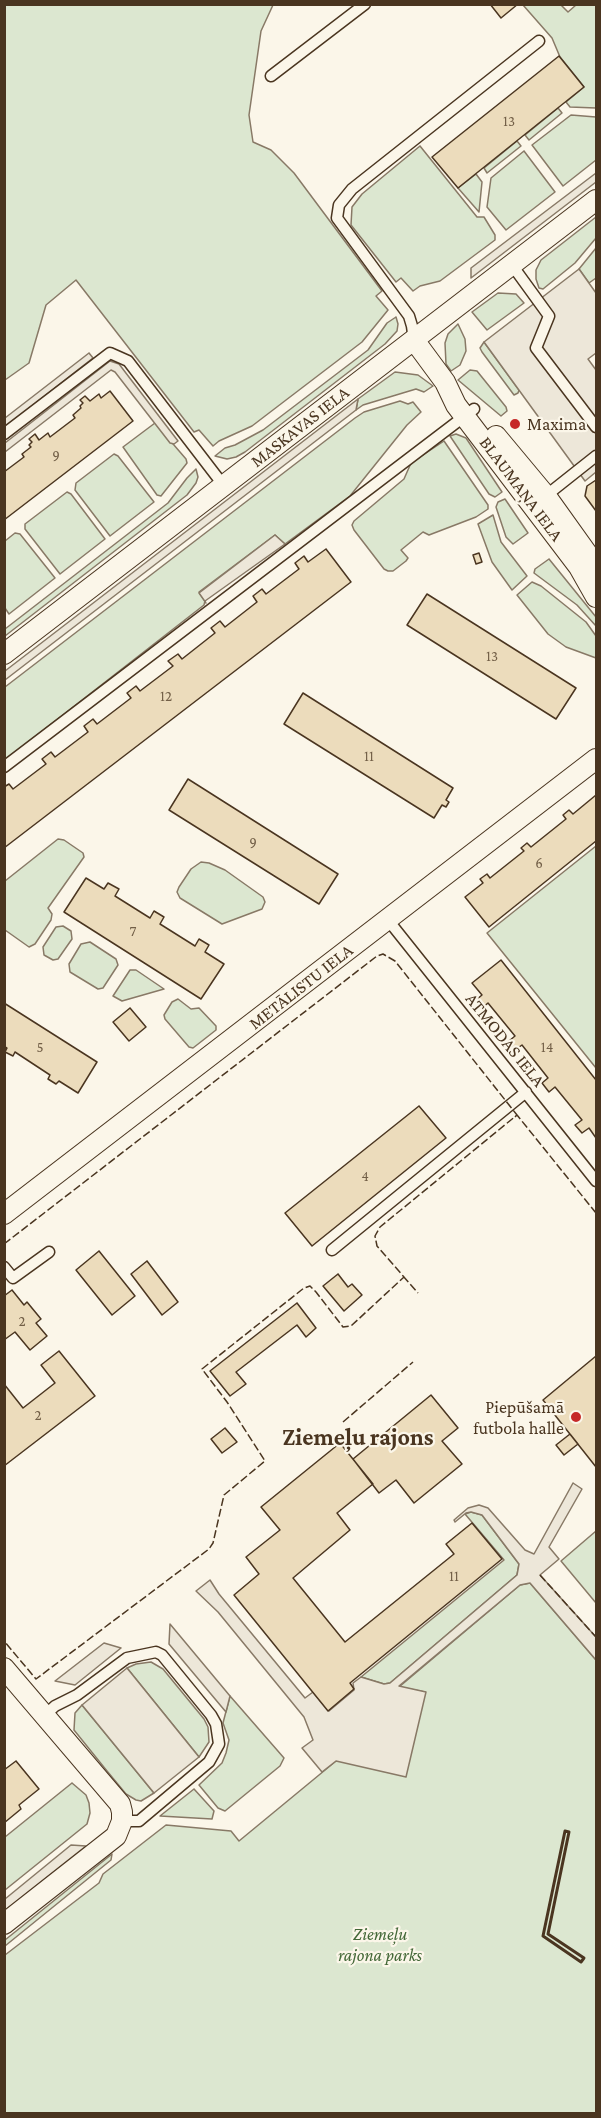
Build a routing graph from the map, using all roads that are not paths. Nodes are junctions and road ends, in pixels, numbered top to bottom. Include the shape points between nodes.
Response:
1 (365, 4) edge
2 (539, 41) dead end
3 (271, 76) dead end
4 (597, 200) edge
5 (512, 265) junction
6 (414, 340) junction
7 (470, 412) junction
8 (597, 427) edge
9 (4, 434) edge
10 (597, 456) edge
11 (224, 486) junction
12 (540, 501) junction
13 (597, 566) edge
14 (597, 597) edge
15 (4, 654) edge
16 (597, 759) edge
17 (4, 767) edge
18 (388, 920) junction
19 (526, 1092) junction
20 (597, 1181) edge
21 (4, 1214) edge
22 (332, 1250) dead end
23 (49, 1252) dead end
24 (4, 1267) edge
25 (4, 1668) edge
26 (40, 1712) junction
27 (122, 1821) junction
28 (4, 1924) edge

1 - 3 lane
2 - 6 lane via 352,189 339,206 337,218 409,316
4 - 5 street, MASKAVAS IELA
5 - 6 street, MASKAVAS IELA
5 - 8 lane via 549,316 536,348
6 - 7 street, BLAUMAŅA IELA via 445,382 456,405
6 - 11 street, MASKAVAS IELA
7 - 12 street, BLAUMAŅA IELA
7 - 17 lane
9 - 11 lane via 110,353 128,361
10 - 12 lane
11 - 15 street, MASKAVAS IELA
12 - 13 street, BLAUMAŅA IELA
12 - 14 street, BLAUMAŅA IELA
16 - 18 street, METĀLISTU IELA
18 - 19 lane, ATMODAS IELA
18 - 21 street, METĀLISTU IELA
19 - 20 lane, ATMODAS IELA
19 - 22 lane
23 - 24 lane via 13,1278
25 - 26 street
26 - 27 street via 120,1804
26 - 27 lane via 77,1695 127,1658 156,1652 211,1714 219,1744 209,1762 139,1821
27 - 28 street via 116,1836

